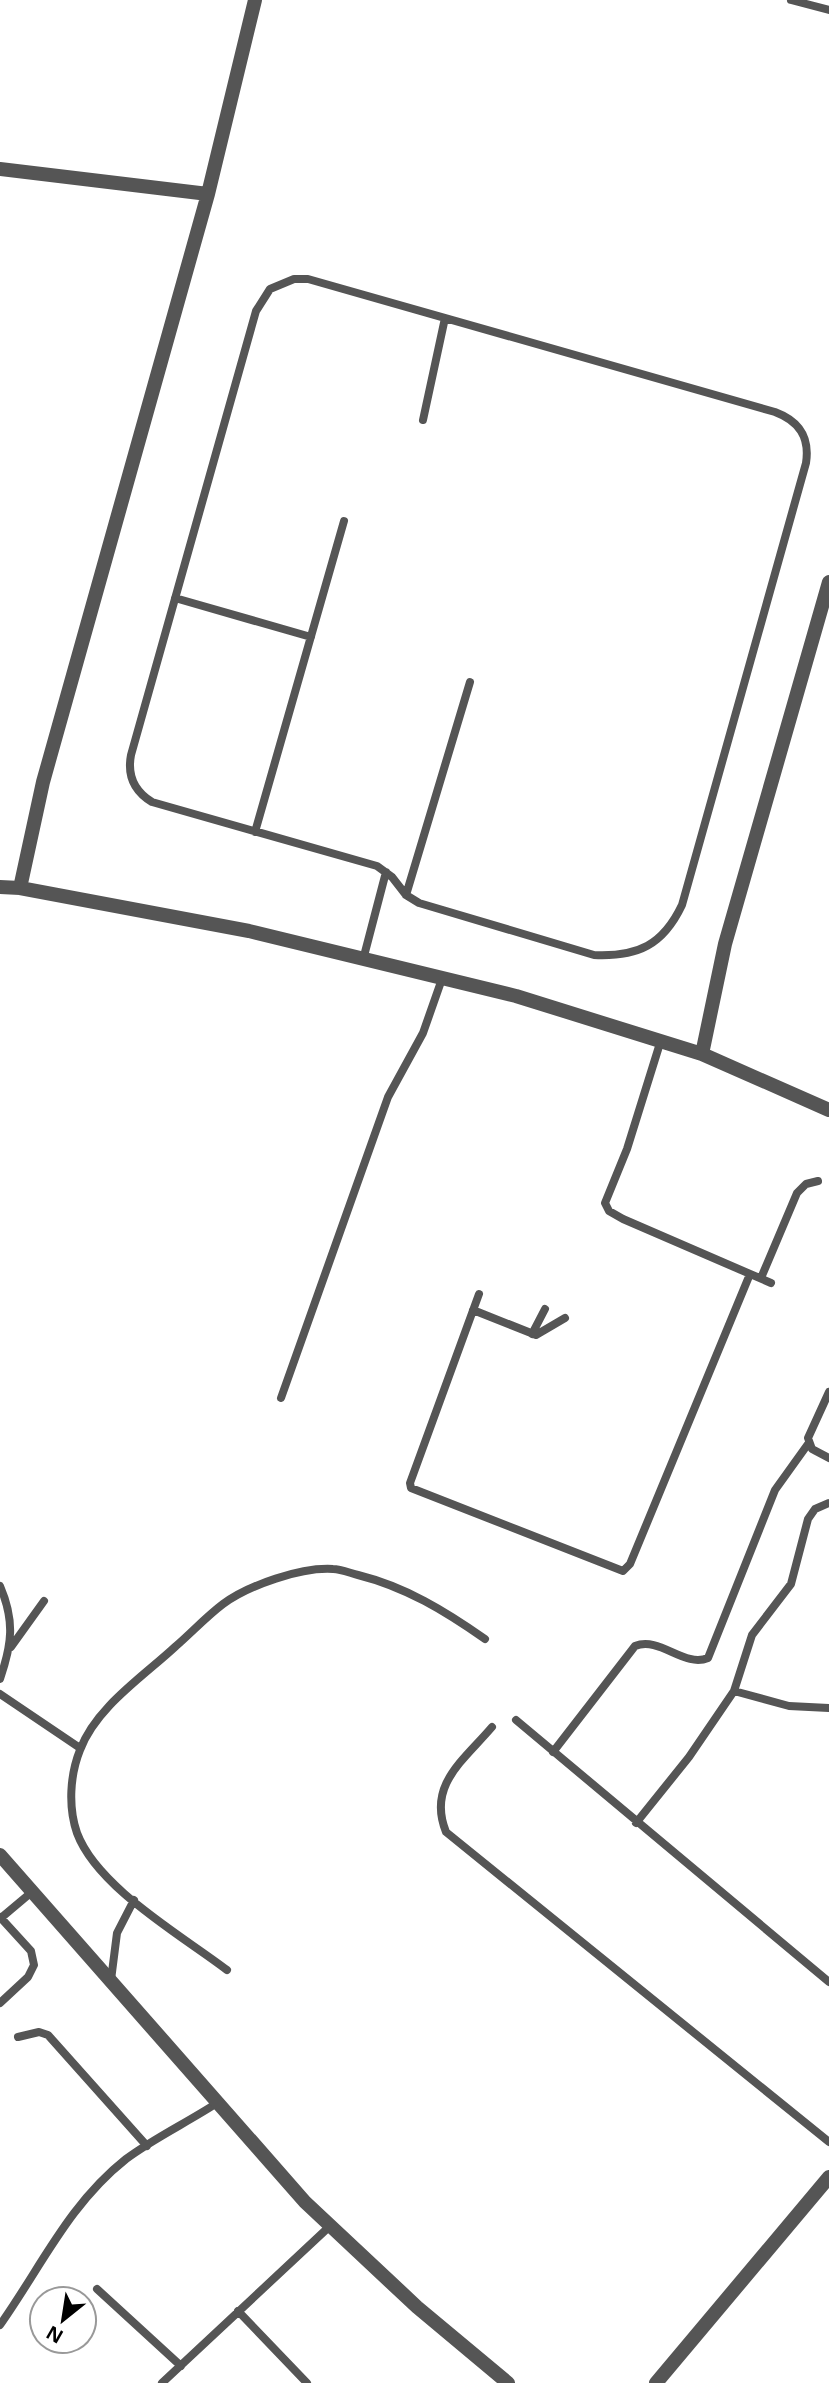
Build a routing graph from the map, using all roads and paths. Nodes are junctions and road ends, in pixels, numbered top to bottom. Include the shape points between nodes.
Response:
1 (255, 0) edge
2 (791, 0) edge
3 (829, 10) edge
4 (0, 169) edge
5 (208, 194) junction
6 (445, 318) junction
7 (423, 420) dead end
8 (344, 520) dead end
9 (829, 582) edge
10 (176, 598) junction
11 (311, 637) junction
12 (470, 682) dead end
13 (255, 832) junction
14 (386, 872) junction
15 (0, 887) edge
16 (20, 888) junction
17 (406, 895) junction
18 (364, 956) junction
19 (443, 976) junction
20 (661, 1040) junction
21 (702, 1054) junction
22 (829, 1110) edge
23 (818, 1181) dead end
24 (750, 1273) junction
25 (761, 1278) junction
26 (771, 1283) dead end
27 (479, 1294) dead end
28 (545, 1309) dead end
29 (473, 1310) junction
30 (565, 1318) dead end
31 (532, 1334) junction
32 (829, 1392) edge
33 (281, 1398) dead end
34 (808, 1444) junction
35 (829, 1458) edge
36 (829, 1503) edge
37 (0, 1586) edge
38 (44, 1601) dead end
39 (485, 1639) dead end
40 (11, 1647) junction
41 (0, 1679) edge
42 (734, 1691) junction
43 (0, 1694) edge
44 (829, 1708) edge
45 (516, 1720) dead end
46 (492, 1727) dead end
47 (80, 1748) junction
48 (553, 1752) junction
49 (636, 1823) junction
50 (0, 1855) edge
51 (33, 1891) junction
52 (134, 1900) junction
53 (0, 1918) edge
54 (227, 1970) dead end
55 (111, 1980) junction
56 (829, 1982) edge
57 (0, 2003) edge
58 (18, 2037) dead end
59 (217, 2103) junction
60 (829, 2142) edge
61 (147, 2146) junction
62 (829, 2177) edge
63 (330, 2226) junction
64 (98, 2290) edge
65 (238, 2311) junction
66 (0, 2325) edge
67 (181, 2366) junction
68 (162, 2383) edge
69 (307, 2383) edge
70 (508, 2383) edge
71 (656, 2383) edge

1 - 5 street
2 - 3 lane
4 - 5 street
5 - 16 street via 40,793
6 - 7 lane
6 - 10 lane via 308,279 282,282 270,289 256,311
6 - 17 lane via 775,412 798,425 808,449 673,925 638,951 594,955 432,908
8 - 11 lane
9 - 21 street via 725,944
10 - 11 lane
10 - 13 lane via 131,755 130,777 152,802
11 - 13 lane
12 - 17 lane
13 - 14 lane
14 - 17 lane
14 - 18 lane
15 - 16 street
16 - 18 street
18 - 19 street
19 - 20 street
19 - 33 lane via 423,1033 388,1097
20 - 21 street
20 - 24 lane via 605,1203 623,1219
21 - 22 street
23 - 25 lane via 797,1193
24 - 25 lane
24 - 29 lane via 630,1564 623,1571 411,1488
25 - 26 lane
27 - 29 lane
28 - 31 lane
29 - 31 lane
30 - 31 lane
32 - 34 lane
34 - 35 lane
34 - 48 lane via 775,1490 709,1658 695,1660 650,1643 635,1646
36 - 42 lane via 815,1509 808,1519 797,1570 752,1635
37 - 40 lane via 9,1607
38 - 40 lane
39 - 47 lane via 439,1607 387,1582 333,1569 276,1578 225,1603 114,1703
40 - 41 lane
42 - 44 lane via 789,1706
42 - 49 lane
43 - 47 lane
45 - 48 lane
46 - 60 lane via 443,1787 439,1802 446,1832
47 - 52 lane via 72,1776 77,1832 107,1880
48 - 49 lane
49 - 56 lane
50 - 51 street
51 - 53 lane
51 - 55 street
52 - 54 lane
52 - 55 lane via 117,1933
53 - 57 lane via 31,1951 34,1965 28,1977
55 - 59 street
58 - 61 lane via 39,2032 47,2035
59 - 61 lane
59 - 63 street
61 - 66 lane via 92,2190 63,2226
62 - 71 street
63 - 65 lane
63 - 70 street
64 - 67 lane
65 - 67 lane
65 - 69 lane
67 - 68 lane

